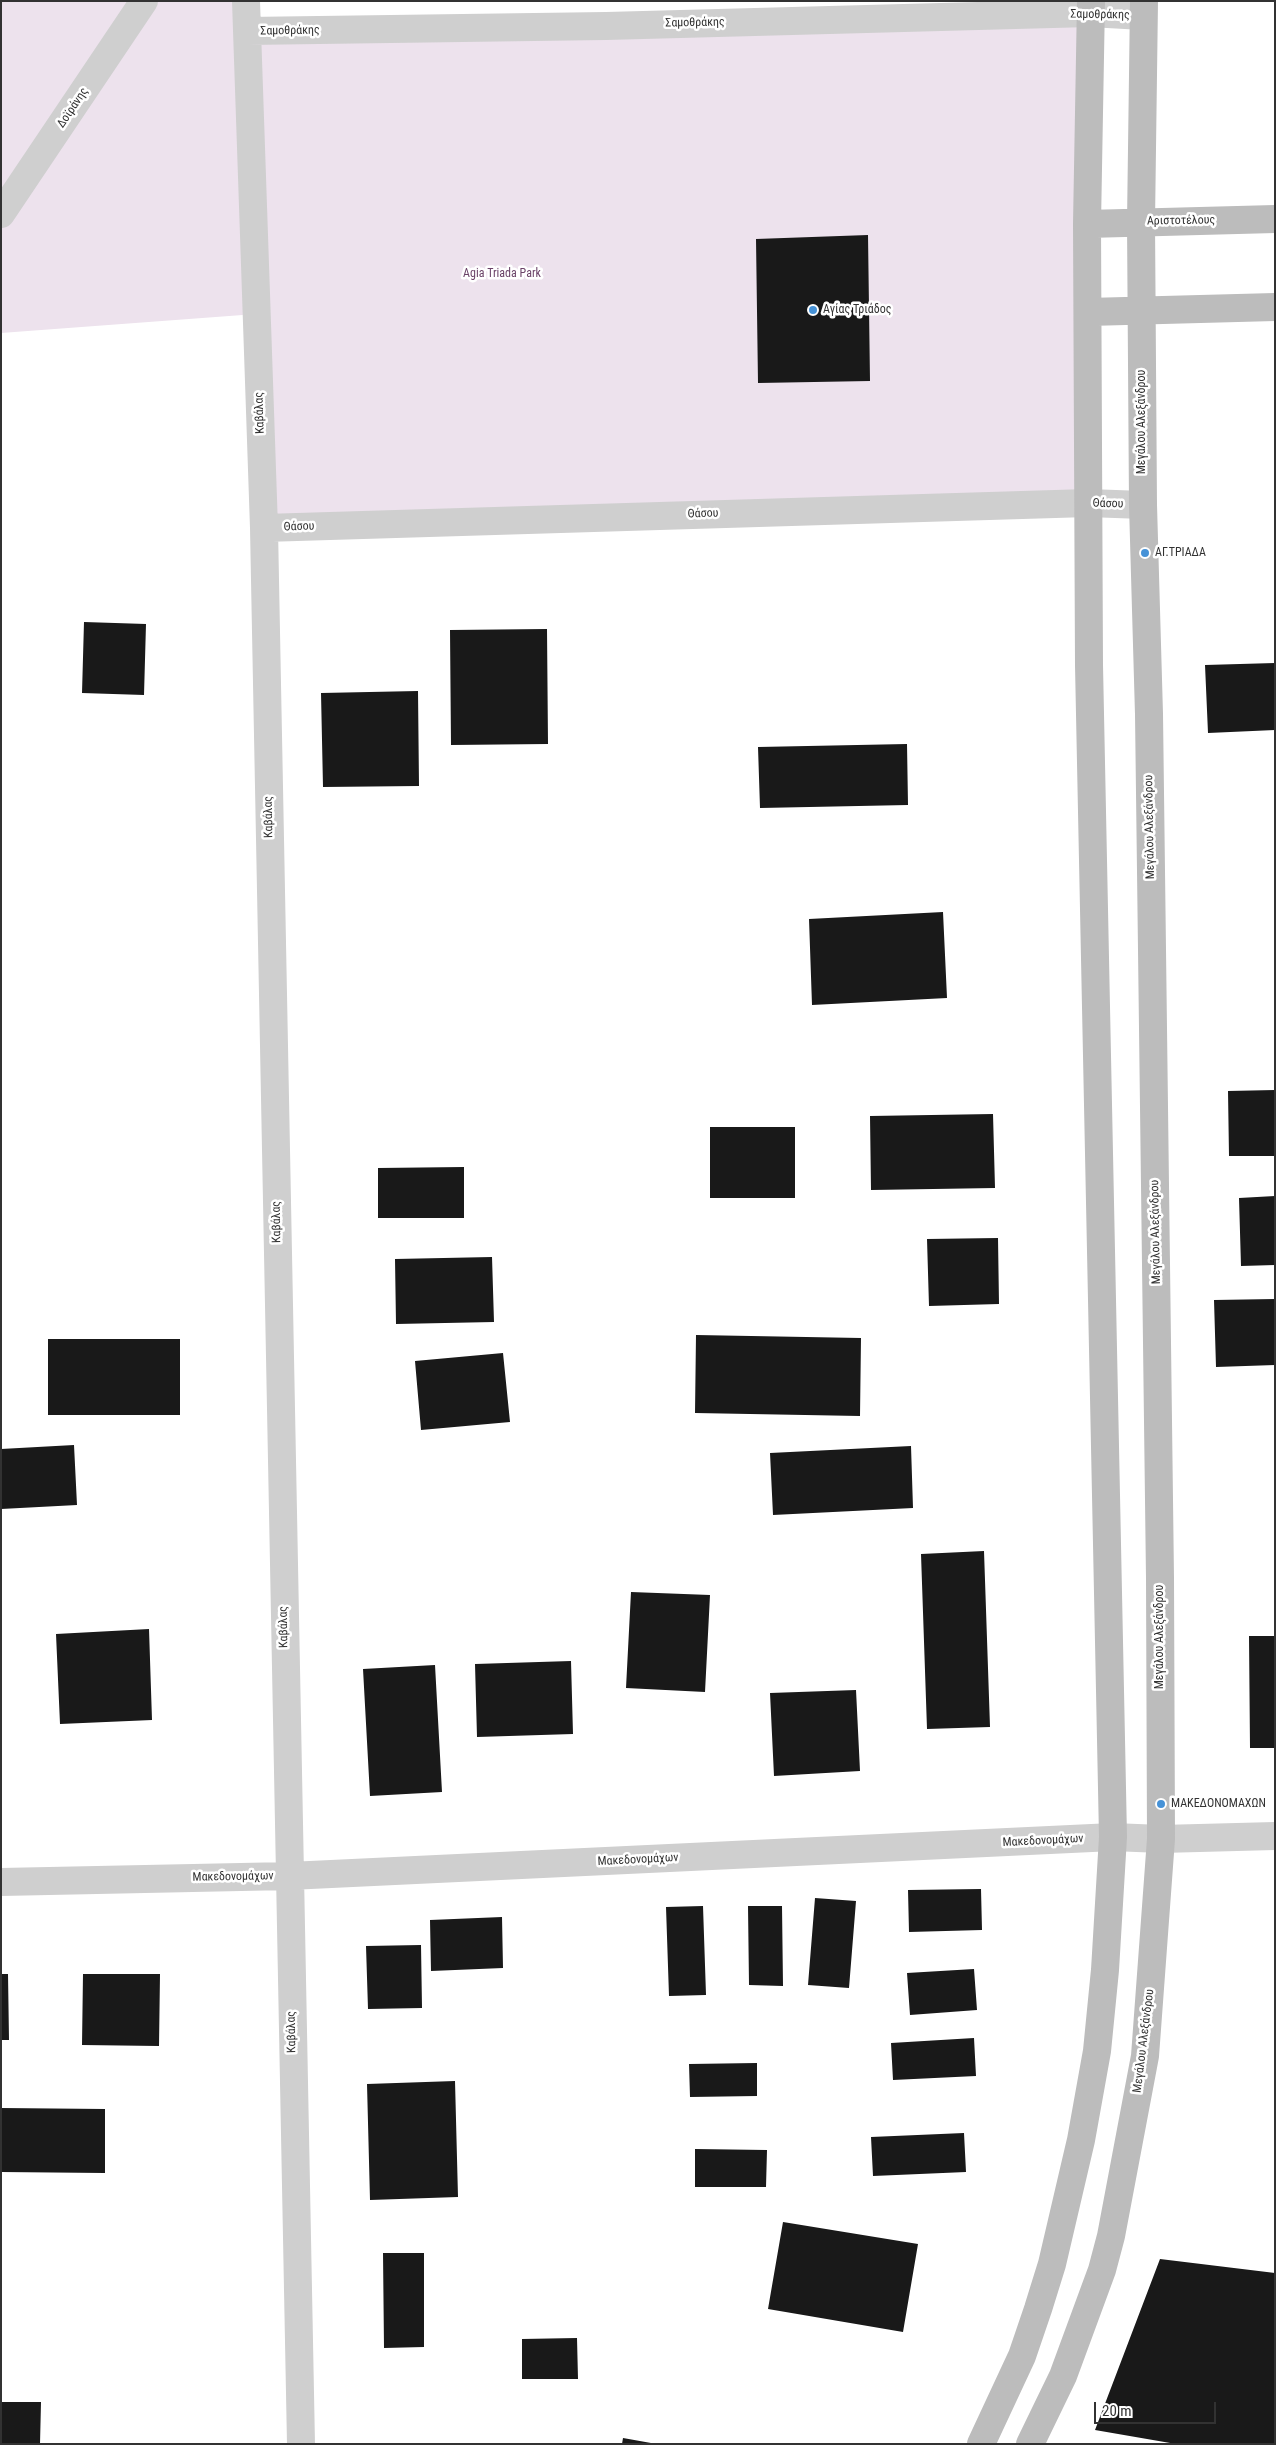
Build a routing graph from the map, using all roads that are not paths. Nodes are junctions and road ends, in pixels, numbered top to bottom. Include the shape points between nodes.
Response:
1 (144, 1) edge
2 (246, 1) edge
3 (1090, 7) edge
4 (1143, 9) edge
5 (247, 31) junction
6 (1, 214) edge
7 (1275, 219) edge
8 (1141, 222) junction
9 (1087, 224) junction
10 (1275, 306) edge
11 (1142, 309) junction
12 (1088, 312) junction
13 (1088, 504) junction
14 (1143, 505) junction
15 (264, 528) junction
16 (1275, 1836) edge
17 (1113, 1837) junction
18 (1160, 1839) junction
19 (288, 1876) junction
20 (1, 1882) edge
21 (301, 2444) edge
22 (981, 2444) edge
23 (1030, 2444) edge

1 - 6 street, Δοϊράνης
2 - 5 street, Καβάλας
3 - 4 street, Σαμοθράκης
3 - 5 street, Σαμοθράκης via 596,26
3 - 9 street
4 - 8 street, Μεγάλου Αλεξάνδρου
5 - 15 street, Καβάλας
7 - 8 street, Αριστοτέλους
8 - 9 street, Αριστοτέλους
8 - 11 street, Μεγάλου Αλεξάνδρου
9 - 12 street
10 - 11 street
11 - 12 street
11 - 14 street, Μεγάλου Αλεξάνδρου
12 - 13 street
13 - 14 street, Θάσου
13 - 15 street, Θάσου
13 - 17 street
14 - 18 street, Μεγάλου Αλεξάνδρου via 1149,714 1160,1568
15 - 19 street, Καβάλας
16 - 18 street, Μακεδονομάχων
17 - 18 street, Μακεδονομάχων
17 - 19 street, Μακεδονομάχων
17 - 22 street via 1097,2051 1081,2140 1038,2309 1022,2356
18 - 23 street, Μεγάλου Αλεξάνδρου via 1145,2056 1111,2236 1102,2270 1063,2376
19 - 20 street, Μακεδονομάχων
19 - 21 street, Καβάλας

